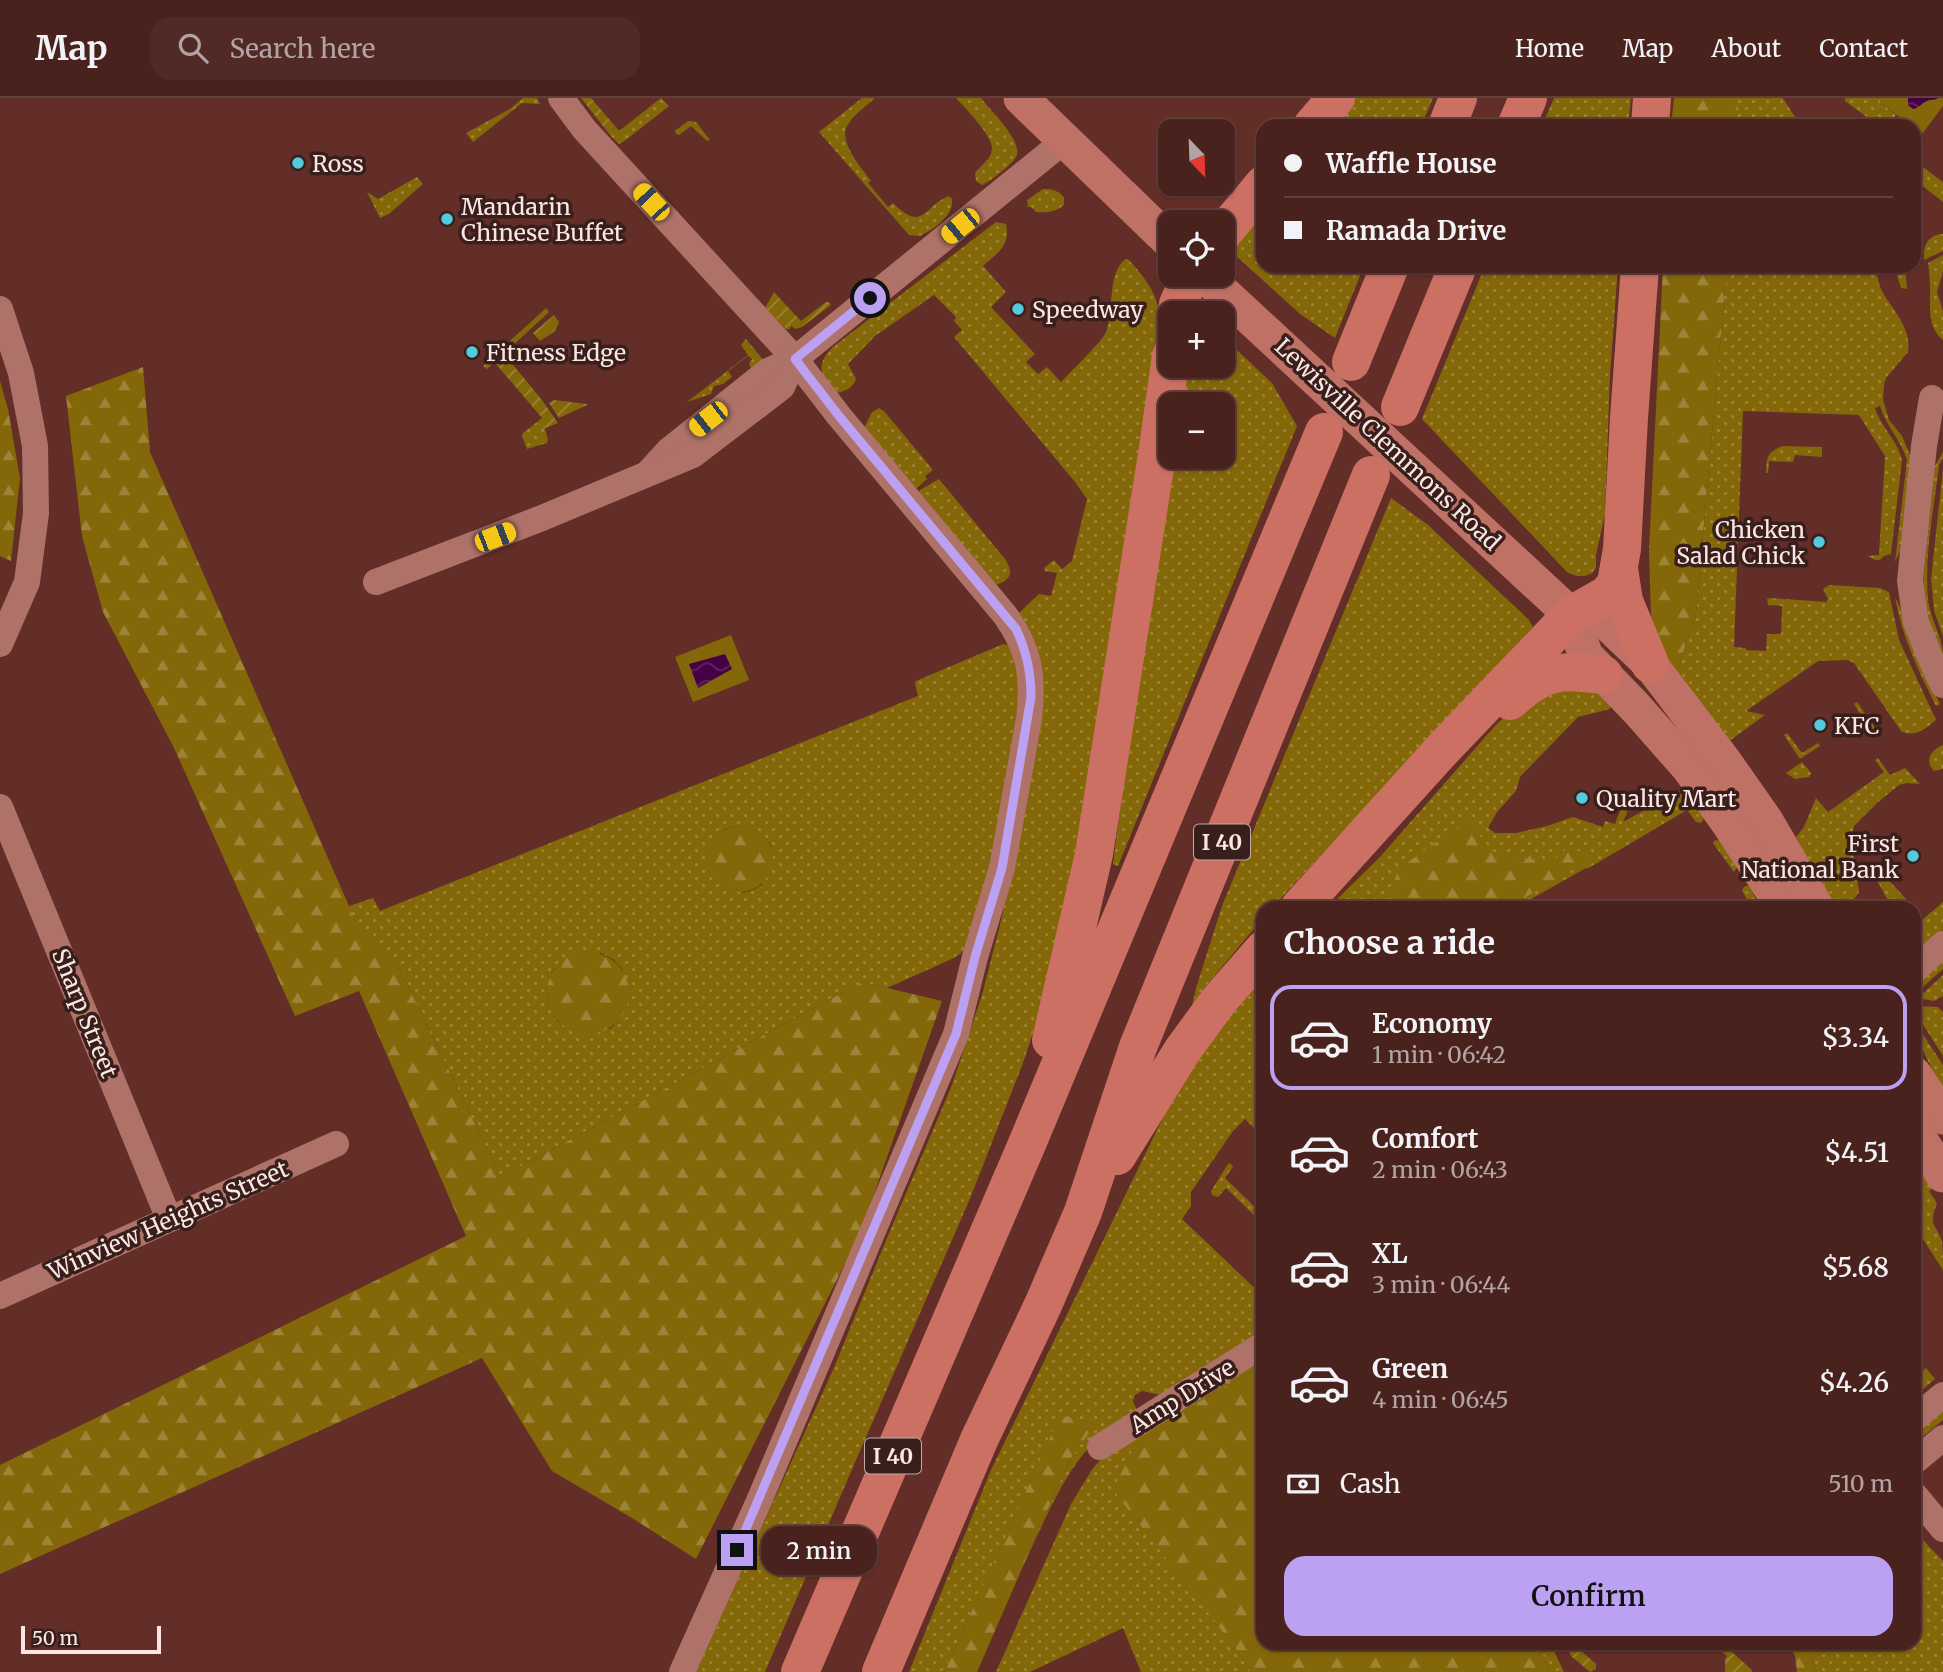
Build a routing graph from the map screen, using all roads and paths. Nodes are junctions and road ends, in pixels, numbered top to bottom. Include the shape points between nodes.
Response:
1 (561, 98) edge
2 (1021, 98) edge
3 (1336, 98) edge
4 (1458, 98) edge
5 (1528, 98) edge
6 (1652, 98) edge
7 (1318, 119) edge
8 (1450, 119) edge
9 (1520, 119) edge
10 (1650, 119) edge
11 (1064, 141) junction
12 (1256, 194) edge
13 (1235, 219) edge
14 (1158, 231) edge
15 (1387, 273) edge
16 (1455, 273) edge
17 (1639, 273) edge
18 (1217, 287) edge
19 (0, 309) edge
20 (795, 359) junction
21 (1352, 362) dead end
22 (1168, 378) edge
23 (1937, 403) edge
24 (1400, 407) dead end
25 (1324, 432) dead end
26 (1371, 475) dead end
27 (1619, 569) junction
28 (376, 582) dead end
29 (1572, 615) junction
30 (0, 644) edge
31 (1650, 664) junction
32 (1604, 675) junction
33 (1943, 685) edge
34 (1440, 752) junction
35 (0, 807) edge
36 (1305, 901) edge
37 (1779, 901) edge
38 (1813, 901) edge
39 (1943, 944) edge
40 (1256, 958) edge
41 (1921, 964) edge
42 (1921, 1084) edge
43 (1943, 1117) edge
44 (1921, 1141) edge
45 (336, 1144) dead end
46 (1027, 1144) junction
47 (1943, 1175) edge
48 (1083, 1212) junction
49 (169, 1219) junction
50 (0, 1296) edge
51 (1256, 1349) edge
52 (1943, 1395) edge
53 (1921, 1413) edge
54 (1943, 1438) edge
55 (1100, 1447) dead end
56 (1921, 1456) edge
57 (1921, 1502) edge
58 (1943, 1529) edge
59 (682, 1672) edge
60 (800, 1672) edge
61 (881, 1672) edge

1 - 20 street via 584,129
2 - 11 main road
3 - 7 highway
4 - 8 highway
5 - 9 highway
6 - 10 highway
11 - 14 main road
11 - 20 street
12 - 13 highway
15 - 21 highway
16 - 24 highway
17 - 27 highway
18 - 29 main road, Lewisville Clemmons Road
19 - 30 street via 21,373 35,446 36,513 27,582
20 - 28 street via 782,387 693,455
20 - 59 street via 1016,629 1028,659 1031,697 1002,868 956,1034 765,1488
22 - 46 highway via 1094,853
23 - 33 street via 1910,581 1916,622
25 - 46 highway, I 40
26 - 48 highway, I 40 via 1138,1047
27 - 29 highway via 1608,594
27 - 31 highway via 1624,601
29 - 31 main road via 1605,621
29 - 32 main road, Lewisville Clemmons Road via 1586,656
29 - 34 highway
31 - 38 main road via 1750,798
32 - 34 highway via 1566,671 1538,680
32 - 37 main road, Lewisville Clemmons Road via 1689,768
34 - 36 highway
35 - 49 street, Sharp Street
39 - 41 street
40 - 48 highway via 1182,1051
42 - 43 main road
44 - 47 main road
45 - 49 street, Winview Heights Street
46 - 60 highway, I 40
48 - 61 highway, I 40 via 979,1440
49 - 50 street, Winview Heights Street
51 - 55 street, Amp Drive
52 - 53 street
54 - 56 street
57 - 58 street

